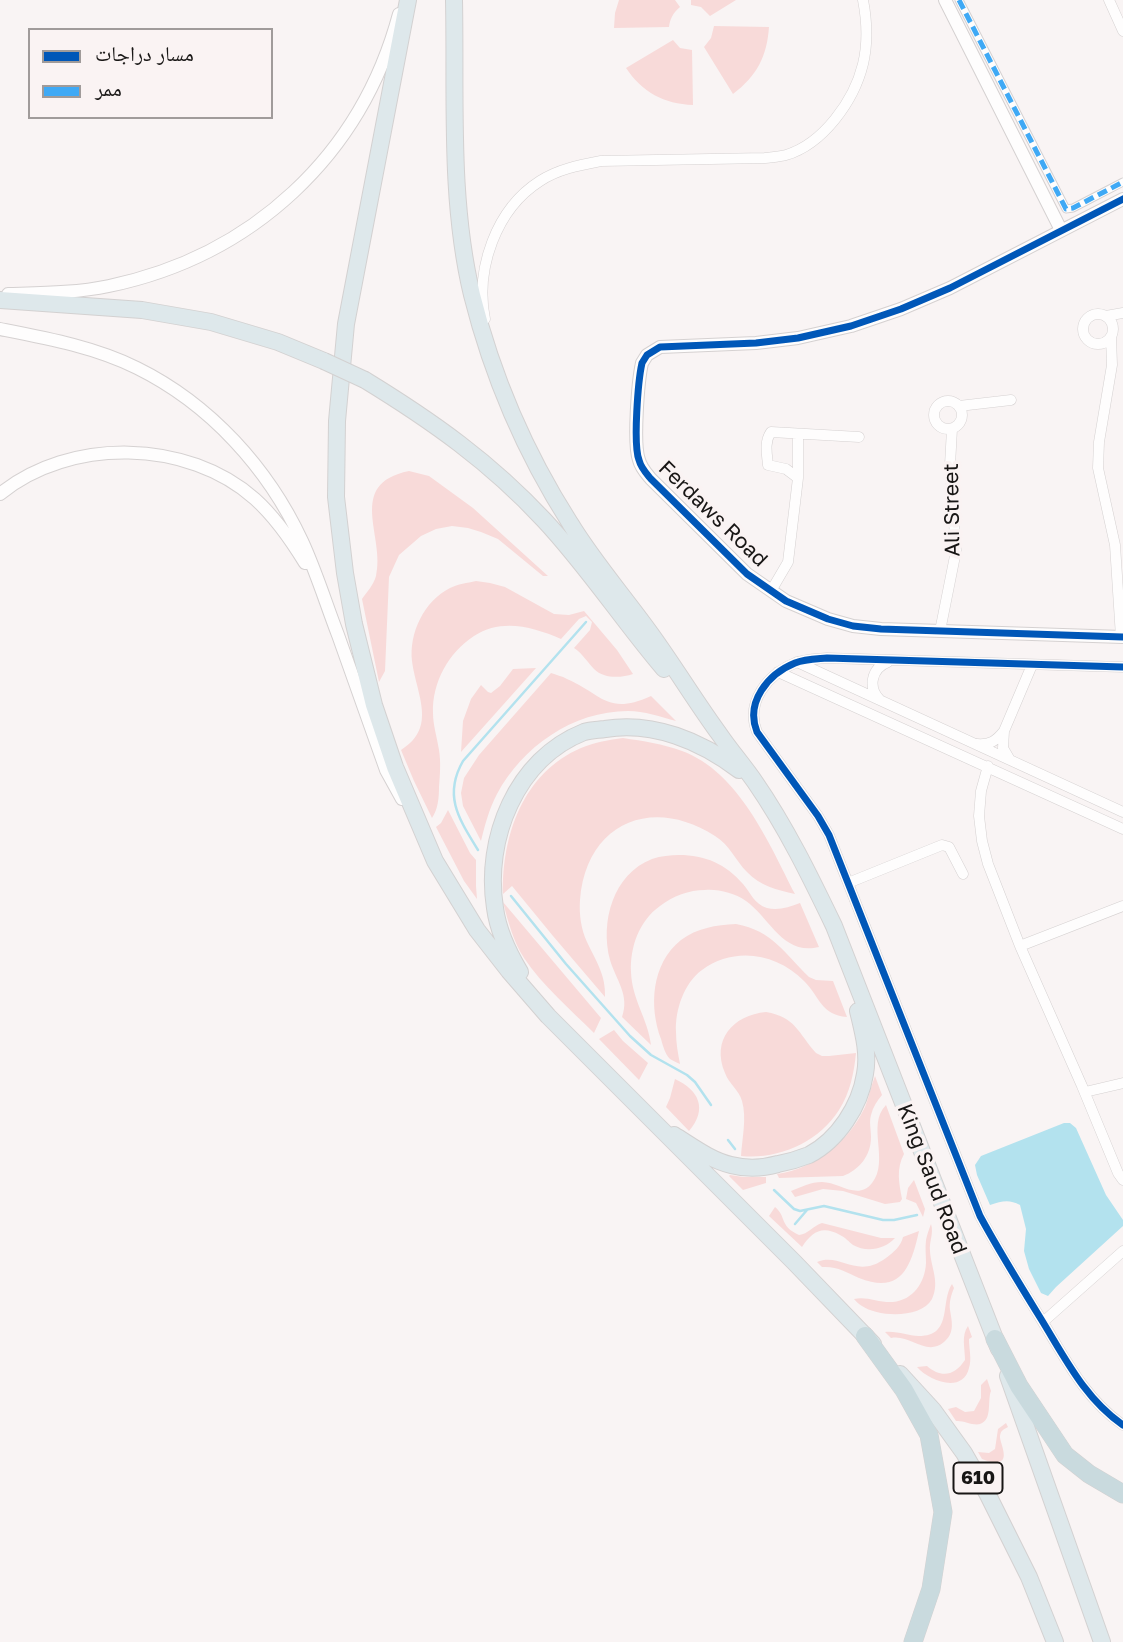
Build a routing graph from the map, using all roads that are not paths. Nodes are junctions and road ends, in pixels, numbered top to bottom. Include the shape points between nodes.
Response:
1 (402, 0) edge
2 (408, 0) edge
3 (454, 0) edge
4 (863, 0) edge
5 (945, 0) edge
6 (959, 0) edge
7 (1109, 0) edge
8 (1123, 31) edge
9 (1123, 182) edge
10 (1123, 199) edge
11 (1061, 230) junction
12 (0, 297) edge
13 (1123, 313) edge
14 (1106, 316) junction
15 (0, 329) edge
16 (1111, 337) junction
17 (492, 361) junction
18 (1011, 400) dead end
19 (959, 406) junction
20 (952, 429) junction
21 (798, 434) junction
22 (859, 438) dead end
23 (797, 473) junction
24 (0, 494) edge
25 (1119, 546) edge
26 (319, 583) junction
27 (771, 591) junction
28 (940, 631) junction
29 (1122, 637) edge
30 (892, 660) junction
31 (797, 662) junction
32 (1032, 665) junction
33 (1123, 667) edge
34 (778, 672) junction
35 (880, 701) junction
36 (1004, 732) junction
37 (720, 735) junction
38 (975, 744) junction
39 (1010, 760) junction
40 (988, 766) junction
41 (755, 782) junction
42 (1110, 806) junction
43 (1123, 812) edge
44 (1103, 820) junction
45 (1123, 829) edge
46 (435, 861) junction
47 (963, 874) dead end
48 (848, 883) junction
49 (1123, 906) edge
50 (1020, 946) junction
51 (849, 967) junction
52 (548, 1016) junction
53 (1123, 1083) edge
54 (1084, 1092) junction
55 (651, 1121) junction
56 (1123, 1180) edge
57 (1123, 1251) edge
58 (1042, 1322) junction
59 (865, 1336) junction
60 (995, 1339) junction
61 (1123, 1425) edge
62 (1123, 1494) edge
63 (913, 1642) edge
64 (1055, 1642) edge
65 (1102, 1642) edge

1 - 12 street via 391,41 349,126 321,165 252,226 182,265 144,277 107,287
2 - 46 main road via 346,324 336,497 347,586 374,705
3 - 17 main road via 458,201 472,295
4 - 17 street via 866,44 856,83 834,121 799,150 765,158 601,160 557,172 527,191 501,223 486,265 483,313
5 - 11 street
6 - 9 street via 1066,209
7 - 8 street
10 - 11 street, Ferdaws Road
11 - 27 street, Ferdaws Road via 950,288 851,326 757,343 660,347 647,355 640,372 636,445 643,470 747,574
12 - 37 main road, bridge via 142,310 197,320 278,342 365,380 461,443 500,475 545,520
13 - 14 street
14 - 16 street via 1113,327
14 - 16 street via 1092,315 1083,331 1095,344
15 - 26 street via 110,357 186,397 228,433 269,482
16 - 25 street via 1112,365 1097,468
17 - 37 main road via 524,440 570,524
18 - 19 street
19 - 20 street via 962,419
19 - 20 street via 947,400 935,408 935,422
20 - 28 street, Ali Street via 956,551
21 - 22 street
21 - 23 street
21 - 23 street via 771,432 766,444 768,466
23 - 27 street via 788,562
24 - 26 street via 13,483 77,457 150,454 186,462 223,477 254,498 283,529
25 - 29 street
26 - 46 street via 386,770
27 - 28 street, Ferdaws Road via 802,609 853,625
28 - 29 street, Ferdaws Road
30 - 31 street
30 - 32 street
30 - 35 street via 880,665 874,675 873,690
31 - 34 street
31 - 35 street
32 - 33 street
32 - 36 street
34 - 40 street
34 - 48 street via 759,693 754,724 818,816
35 - 38 street
36 - 38 street via 992,743
36 - 39 street via 1003,748
37 - 41 main road, King Saud Road
38 - 39 street
39 - 42 street
40 - 44 street
40 - 50 street via 981,791 982,841
41 - 51 main road, King Saud Road via 812,880
41 - 52 main road via 694,742 636,727 587,731 564,742 531,771 501,825 492,880 501,934
42 - 43 street
42 - 44 street
44 - 45 street
46 - 52 main road via 477,930
47 - 48 street via 949,847 942,845
48 - 58 street via 981,1216
49 - 50 street
50 - 54 street
51 - 55 main road via 867,1056 866,1073 856,1105 823,1146 771,1166 734,1166 717,1161
51 - 60 main road, King Saud Road
52 - 55 main road
53 - 54 street
54 - 56 street
55 - 59 main road
57 - 58 street
58 - 61 street via 1095,1402
59 - 63 highway via 929,1435 943,1512 931,1589
59 - 64 main road, 610 via 933,1410 964,1454 1010,1537
60 - 62 highway via 1019,1387 1065,1455
60 - 65 main road, King Saud Road

